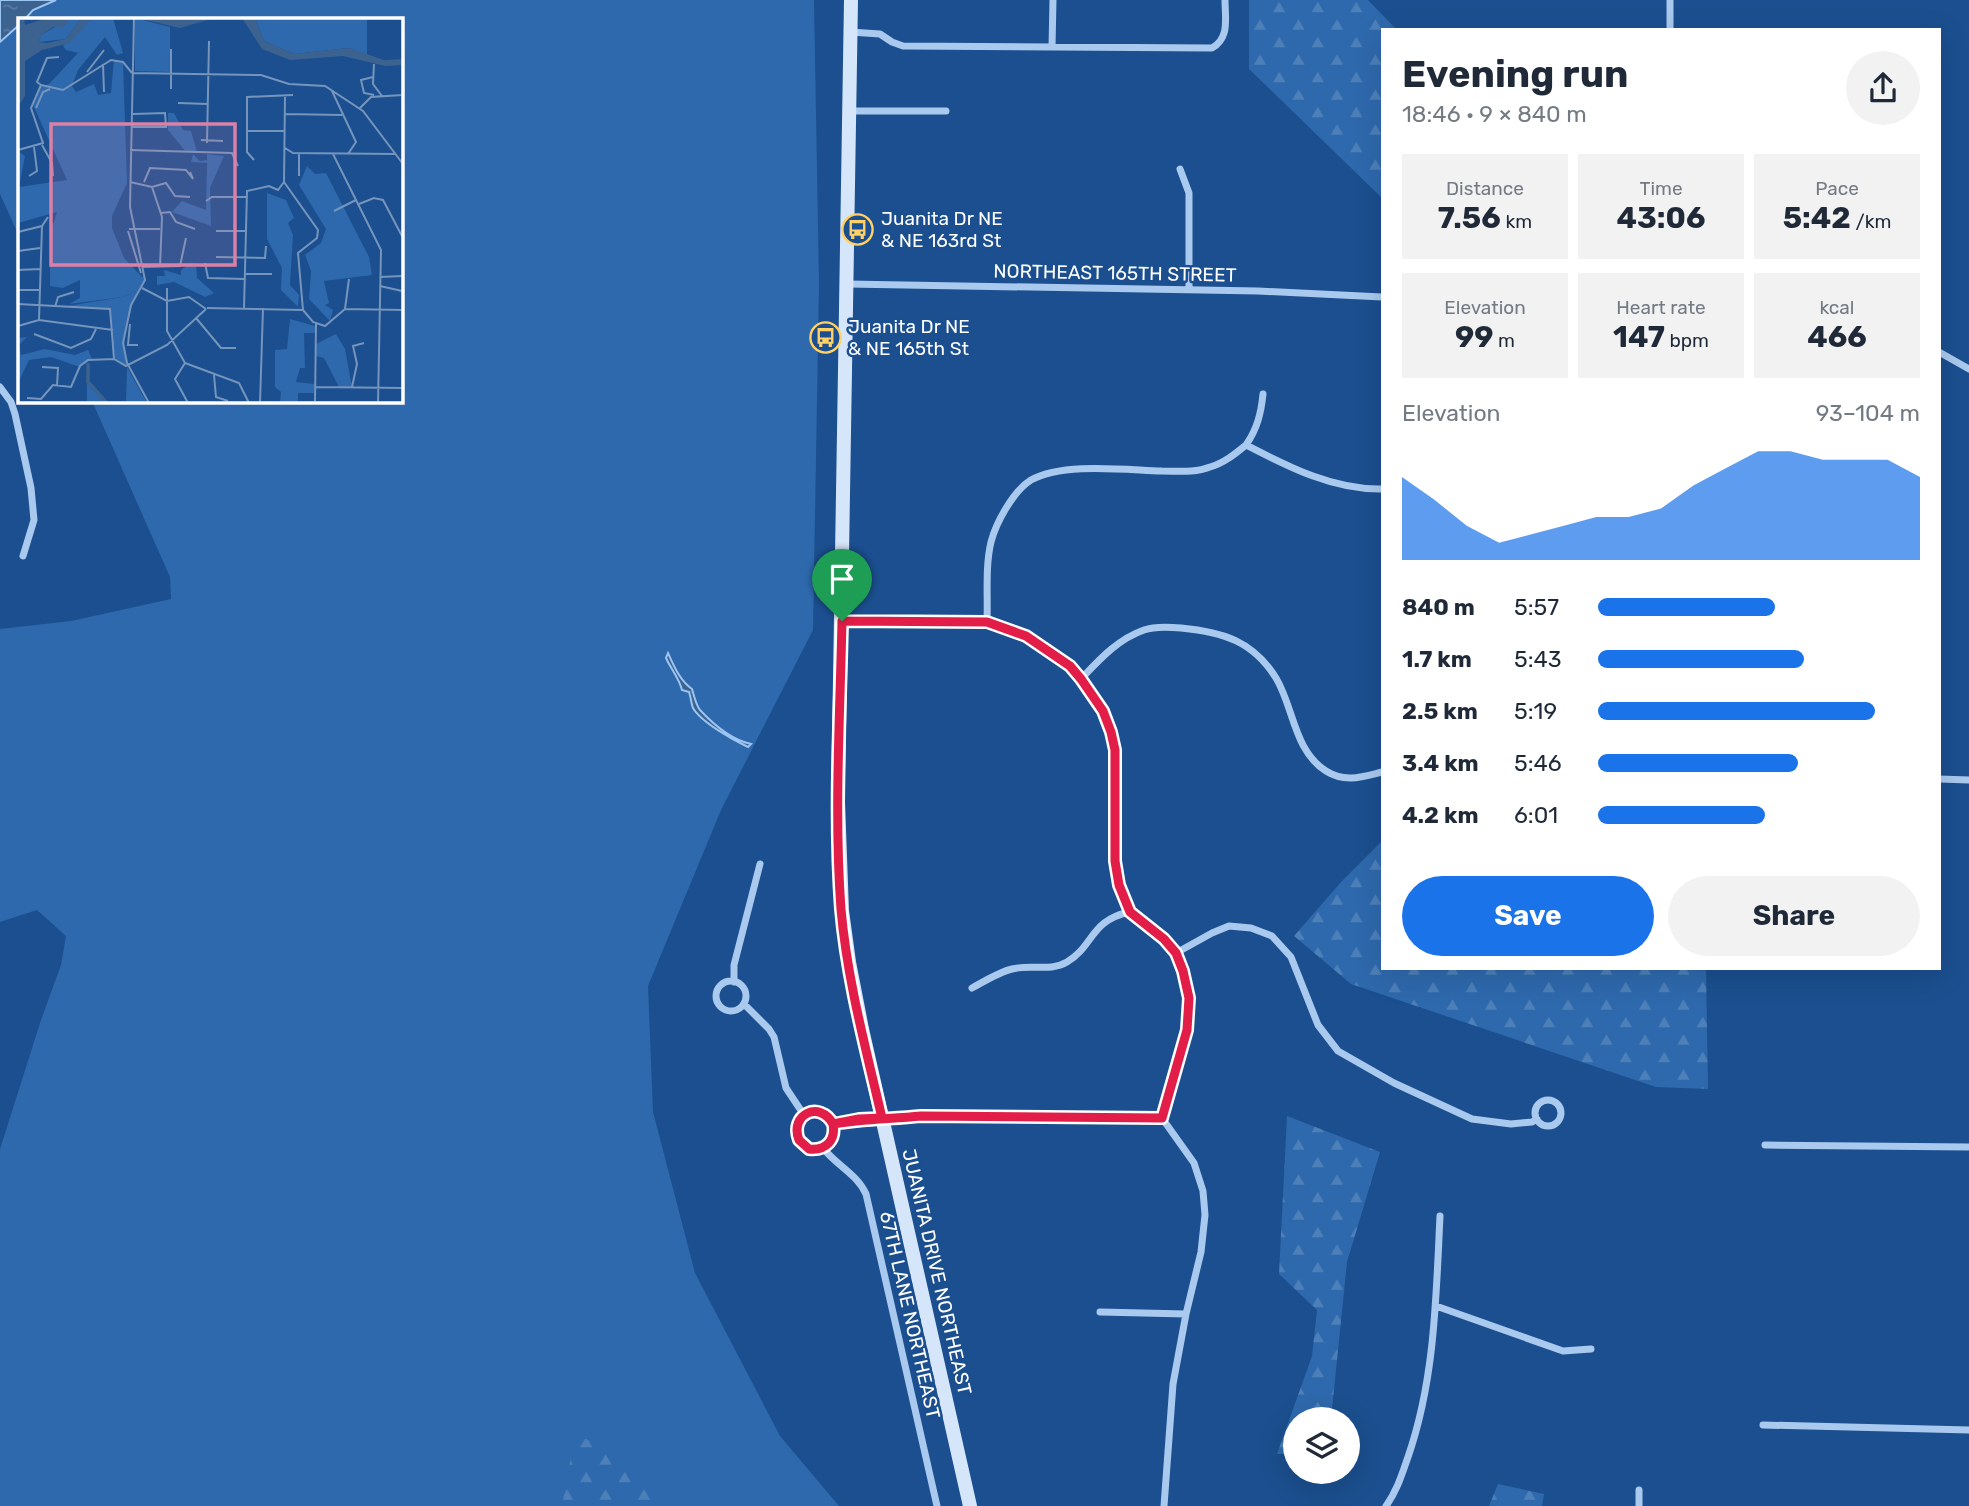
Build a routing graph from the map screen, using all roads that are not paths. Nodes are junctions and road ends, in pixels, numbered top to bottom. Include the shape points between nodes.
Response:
1 (851, 0) edge
2 (1053, 0) edge
3 (1225, 0) edge
4 (1670, 0) edge
5 (1670, 28) edge
6 (850, 32) junction
7 (1052, 47) junction
8 (850, 111) junction
9 (946, 111) dead end
10 (1180, 169) dead end
11 (848, 284) junction
12 (1189, 290) junction
13 (1381, 297) edge
14 (1941, 353) edge
15 (1969, 369) edge
16 (0, 387) edge
17 (1263, 394) dead end
18 (1246, 445) junction
19 (1381, 489) edge
20 (23, 556) dead end
21 (842, 621) junction
22 (987, 622) junction
23 (1081, 679) junction
24 (1381, 772) edge
25 (1941, 779) edge
26 (1969, 780) edge
27 (761, 864) dead end
28 (1130, 912) junction
29 (1176, 953) junction
30 (734, 982) junction
31 (972, 988) dead end
32 (744, 1004) junction
33 (804, 1115) junction
34 (882, 1118) junction
35 (1162, 1118) junction
36 (1537, 1119) dead end
37 (833, 1124) junction
38 (1765, 1145) dead end
39 (1969, 1147) edge
40 (822, 1148) junction
41 (1440, 1216) dead end
42 (1436, 1306) junction
43 (1100, 1312) dead end
44 (1186, 1314) junction
45 (1591, 1349) dead end
46 (1763, 1425) dead end
47 (1969, 1430) edge
48 (1639, 1490) dead end
49 (937, 1506) edge
50 (970, 1506) edge
51 (1164, 1506) edge
52 (1386, 1506) edge
53 (1639, 1506) edge

1 - 6 main road, JUANITA DRIVE NORTHEAST
2 - 7 street
3 - 7 street via 1225,34 1212,48
4 - 5 street
6 - 7 street via 880,34 903,46
6 - 8 main road, JUANITA DRIVE NORTHEAST
8 - 9 street
8 - 11 main road, JUANITA DRIVE NORTHEAST
10 - 12 street via 1189,193
11 - 12 street, NORTHEAST 165TH STREET
11 - 21 main road, JUANITA DRIVE NORTHEAST
12 - 13 street, NORTHEAST 165TH STREET
14 - 15 street
16 - 20 street via 15,414 31,488 33,520
17 - 18 street via 1261,412
18 - 19 street via 1324,480
18 - 22 street via 1209,468 1080,469 1029,481 1011,500 991,542
21 - 22 street
21 - 34 main road, JUANITA DRIVE NORTHEAST via 838,790 842,911
22 - 23 street via 1026,636
23 - 24 street via 1109,650 1147,629 1171,627 1223,634 1262,658 1278,680 1303,747 1314,761 1350,780
23 - 28 street via 1103,711 1115,750 1115,861
25 - 26 street
27 - 30 street via 734,965
28 - 29 street
28 - 31 street via 1098,927 1064,964 1012,969
29 - 35 street via 1189,998 1187,1030
29 - 36 street via 1229,926 1272,936 1291,957 1318,1025 1338,1051 1472,1119 1511,1124
30 - 32 street via 743,988
30 - 32 street via 722,984 716,999 728,1011
32 - 33 street via 774,1037 786,1088
33 - 37 street via 821,1112
33 - 40 street, 67TH LANE NORTHEAST via 796,1126 799,1140 809,1149
34 - 35 street
34 - 37 street
34 - 50 main road, JUANITA DRIVE NORTHEAST
35 - 44 street via 1194,1163 1203,1191 1201,1252
37 - 40 street via 833,1138
38 - 39 street
40 - 49 street, 67TH LANE NORTHEAST via 856,1178 866,1194
41 - 42 street
42 - 45 street via 1563,1351
42 - 52 street via 1419,1424 1395,1494
43 - 44 street
44 - 51 street via 1173,1384
46 - 47 street
48 - 53 street

